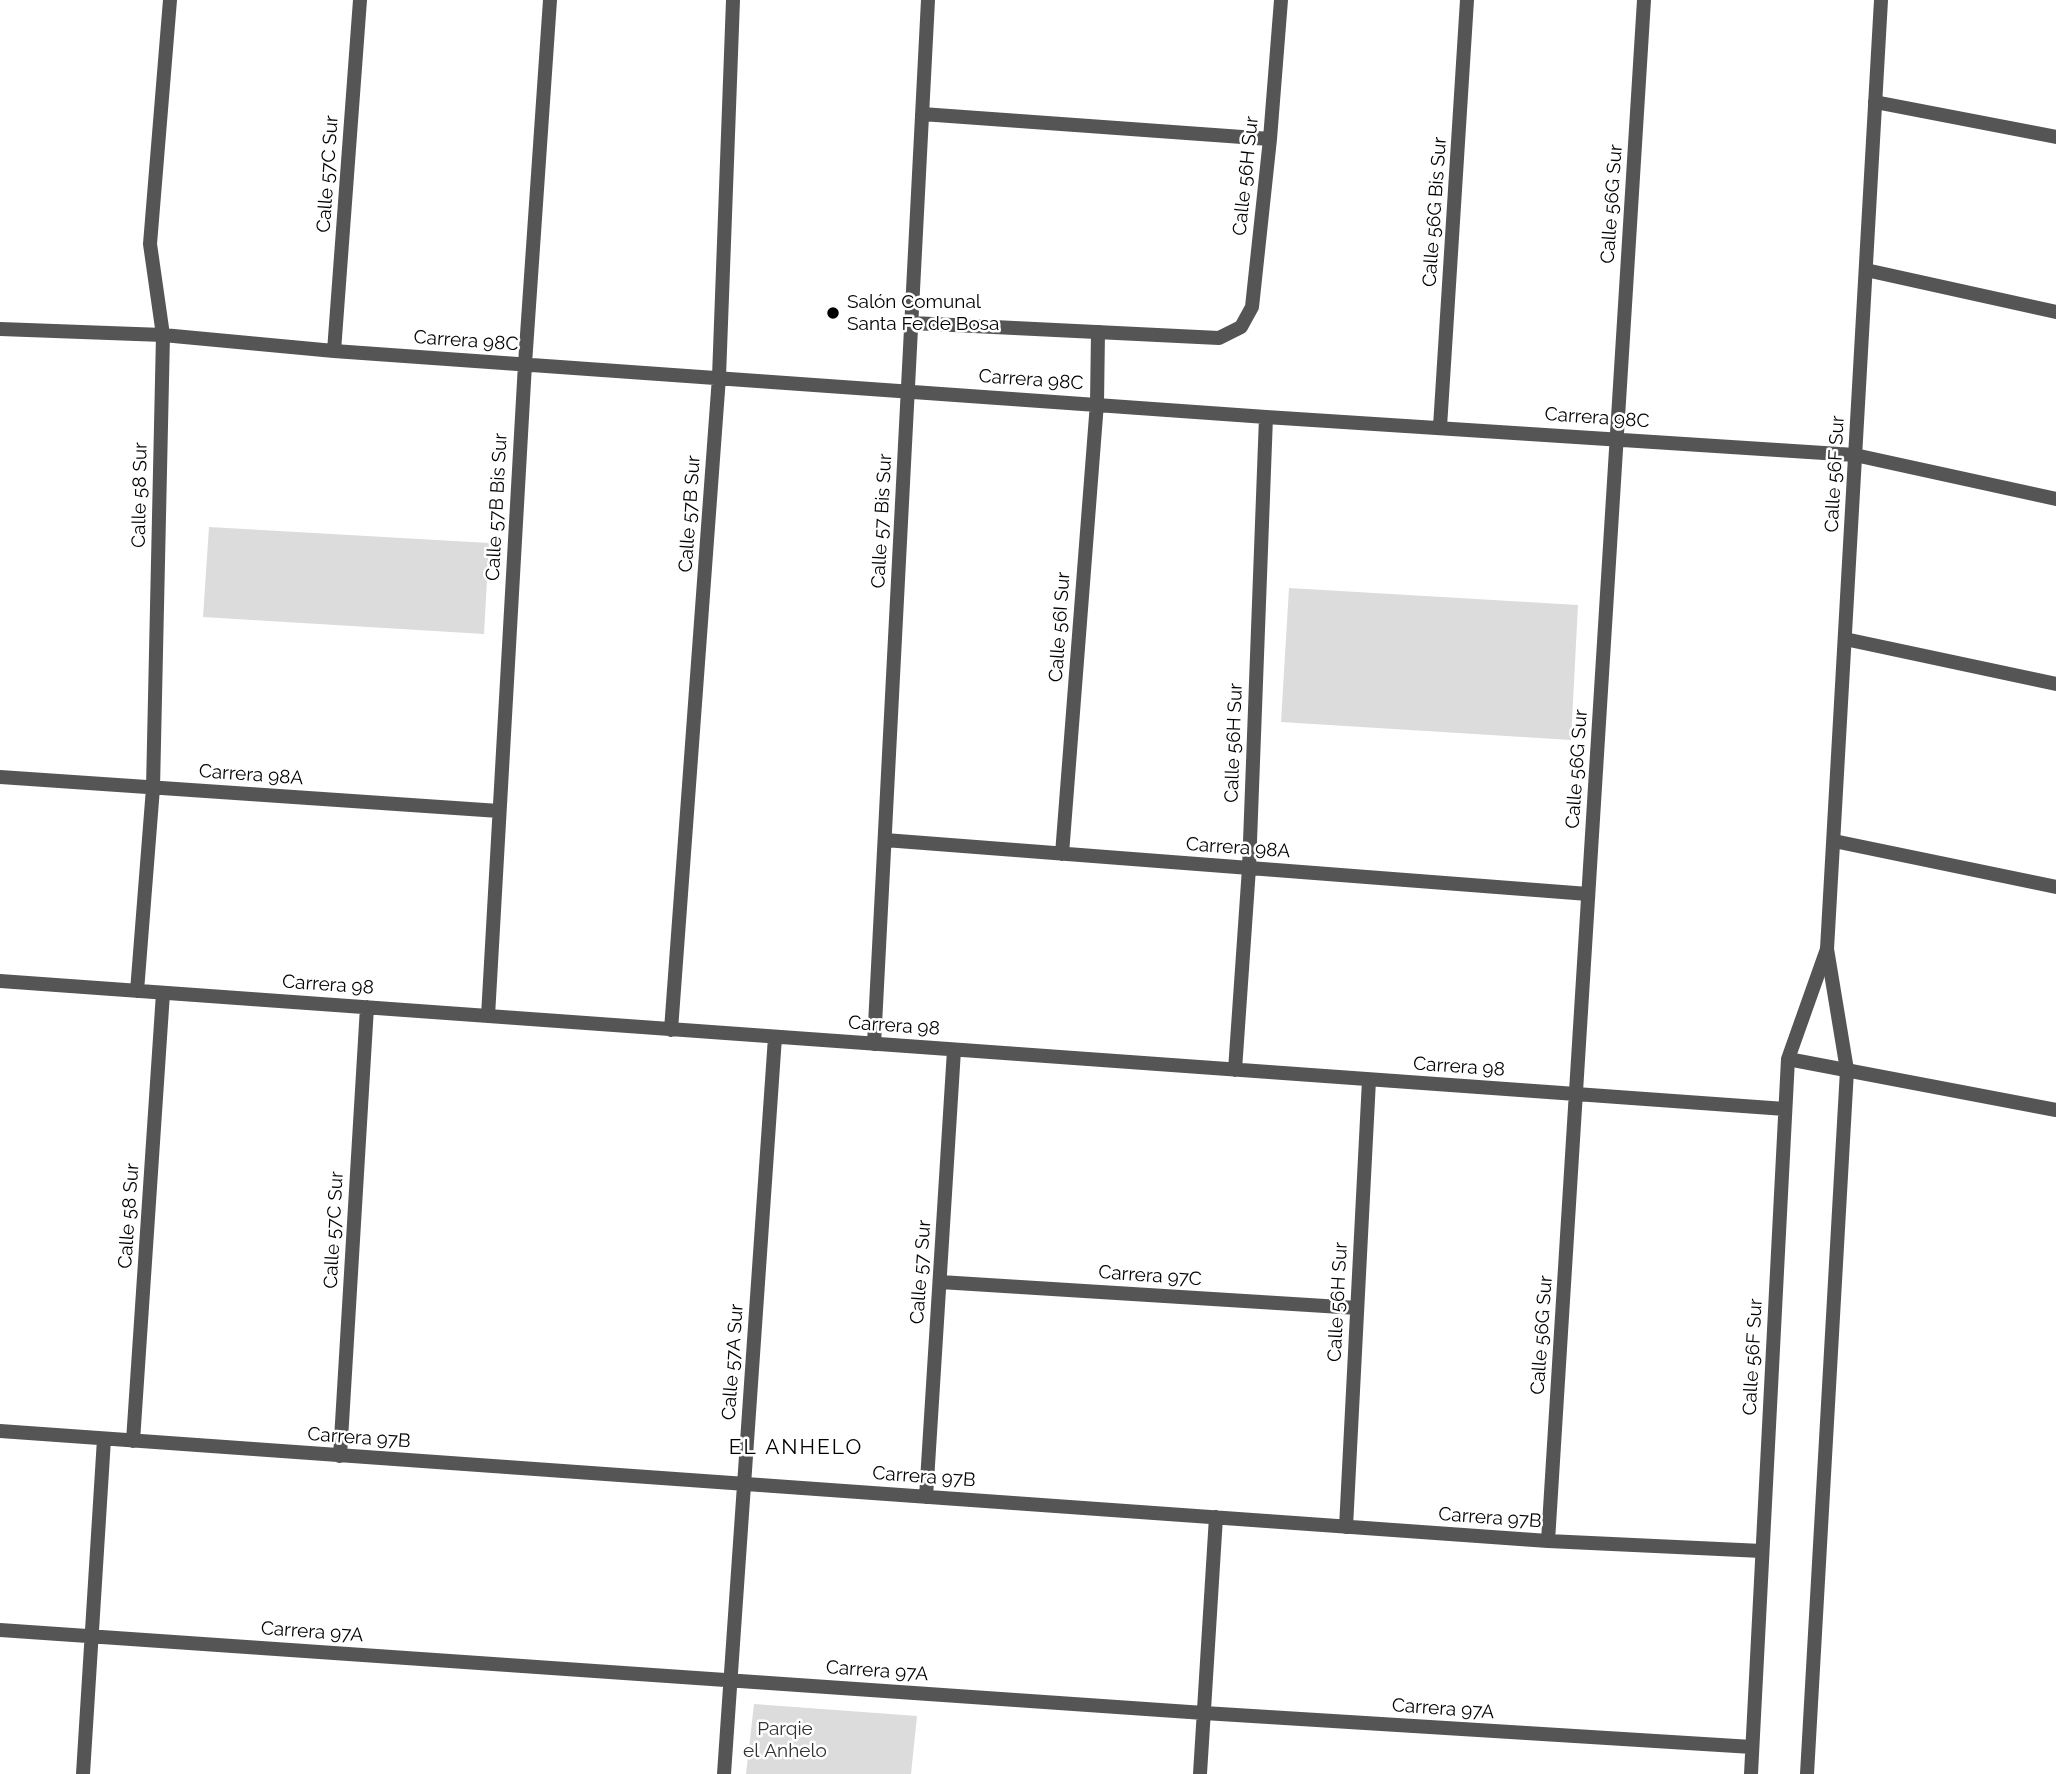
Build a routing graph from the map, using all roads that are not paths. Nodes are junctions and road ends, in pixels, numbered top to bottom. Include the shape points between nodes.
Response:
1 (170, 0) edge
2 (360, 0) edge
3 (550, 0) edge
4 (733, 0) edge
5 (928, 0) edge
6 (1281, 0) edge
7 (1467, 0) edge
8 (1644, 0) edge
9 (1881, 0) edge
10 (1875, 102) junction
11 (922, 114) junction
12 (2056, 137) edge
13 (1270, 139) junction
14 (1866, 270) junction
15 (2056, 312) edge
16 (912, 323) junction
17 (0, 329) edge
18 (1098, 332) junction
19 (163, 335) junction
20 (334, 351) junction
21 (525, 364) junction
22 (719, 377) junction
23 (908, 391) junction
24 (1097, 403) junction
25 (1266, 417) junction
26 (1440, 427) junction
27 (1617, 439) junction
28 (1856, 455) junction
29 (2056, 499) edge
30 (1845, 639) junction
31 (2056, 684) edge
32 (0, 777) edge
33 (153, 788) junction
34 (499, 811) junction
35 (885, 840) junction
36 (1833, 841) junction
37 (1062, 854) junction
38 (1249, 868) junction
39 (2056, 887) edge
40 (1588, 894) junction
41 (1827, 949) junction
42 (0, 981) edge
43 (137, 991) junction
44 (163, 993) junction
45 (367, 1007) junction
46 (488, 1016) junction
47 (671, 1030) junction
48 (775, 1037) junction
49 (874, 1044) junction
50 (954, 1050) junction
51 (1788, 1059) junction
52 (1235, 1070) junction
53 (1847, 1070) junction
54 (1369, 1080) junction
55 (1577, 1094) junction
56 (1785, 1109) junction
57 (2056, 1110) edge
58 (940, 1282) junction
59 (1357, 1308) junction
60 (0, 1431) edge
61 (104, 1439) junction
62 (133, 1441) junction
63 (340, 1456) junction
64 (744, 1484) junction
65 (926, 1497) junction
66 (1216, 1517) junction
67 (1346, 1527) junction
68 (1548, 1541) junction
69 (1762, 1551) junction
70 (0, 1630) edge
71 (91, 1636) junction
72 (731, 1680) junction
73 (1204, 1713) junction
74 (1752, 1747) junction
75 (83, 1774) edge
76 (724, 1774) edge
77 (1200, 1774) edge
78 (1751, 1774) edge
79 (1807, 1774) edge

1 - 19 street, Calle 58 Sur via 150,244
2 - 20 street, Calle 57C Sur
3 - 21 street, Calle 57B Bis Sur
4 - 22 street, Calle 57B Sur
5 - 11 street, Calle 57 Bis Sur
6 - 13 street, Calle 56H Sur
7 - 26 street, Calle 56G Bis Sur
8 - 27 street, Calle 56G Sur
9 - 10 street, Calle 56F Sur
10 - 12 street
10 - 14 street, Calle 56F Sur
11 - 13 street
11 - 16 street, Calle 57 Bis Sur
13 - 18 street, Calle 56H Sur via 1252,307 1241,327 1219,338
14 - 15 street
14 - 28 street, Calle 56F Sur
16 - 18 street
16 - 23 street, Calle 57 Bis Sur
17 - 19 street, Carrera 98C
18 - 24 street, Calle 56I Sur
19 - 20 street, Carrera 98C
19 - 33 street, Calle 58 Sur
20 - 21 street, Carrera 98C
21 - 22 street, Carrera 98C
21 - 34 street, Calle 57B Bis Sur
22 - 23 street, Carrera 98C
22 - 47 street, Calle 57B Sur
23 - 24 street, Carrera 98C
23 - 35 street, Calle 57 Bis Sur
24 - 25 street, Carrera 98C
24 - 37 street, Calle 56I Sur
25 - 26 street, Carrera 98C
25 - 38 street, Calle 56H Sur
26 - 27 street, Carrera 98C
27 - 28 street, Carrera 98C
27 - 40 street, Calle 56G Sur
28 - 29 street, Carrera 98C
28 - 30 street, Calle 56F Sur
30 - 31 street
30 - 36 street, Calle 56F Sur
32 - 33 street, Carrera 98A
33 - 34 street, Carrera 98A
33 - 43 street, Calle 58 Sur
34 - 46 street, Calle 57B Bis Sur
35 - 37 street, Carrera 98A
35 - 49 street, Calle 57 Bis Sur
36 - 39 street
36 - 41 street, Calle 56F Sur
37 - 38 street, Carrera 98A
38 - 40 street, Carrera 98A
38 - 52 street, Calle 56H Sur
40 - 55 street, Calle 56G Sur
41 - 51 street, Calle 56F Sur
41 - 53 street, Calle 56F Sur
42 - 43 street, Carrera 98
43 - 44 street, Carrera 98
44 - 45 street, Carrera 98
44 - 62 street, Calle 58 Sur
45 - 46 street, Carrera 98
45 - 63 street, Calle 57C Sur
46 - 47 street, Carrera 98
47 - 48 street, Carrera 98
48 - 49 street, Carrera 98
48 - 64 street, Calle 57A Sur
49 - 50 street, Carrera 98
50 - 52 street, Carrera 98
50 - 58 street, Calle 57 Sur
51 - 53 street
51 - 56 street, Calle 56F Sur
52 - 54 street, Carrera 98
53 - 57 street
53 - 79 street, Calle 56F Sur
54 - 55 street, Carrera 98
54 - 59 street, Calle 56H Sur
55 - 56 street, Carrera 98
55 - 68 street, Calle 56G Sur
56 - 69 street, Calle 56F Sur
58 - 59 street, Carrera 97C
58 - 65 street, Calle 57 Sur
59 - 67 street, Calle 56H Sur
60 - 61 street, Carrera 97B
61 - 62 street, Carrera 97B
61 - 71 street
62 - 63 street, Carrera 97B
63 - 64 street, Carrera 97B
64 - 65 street, Carrera 97B
64 - 72 street, Calle 57A Sur
65 - 66 street, Carrera 97B
66 - 67 street, Carrera 97B
66 - 73 street
67 - 68 street, Carrera 97B
68 - 69 street, Carrera 97B
69 - 74 street, Calle 56F Sur
70 - 71 street, Carrera 97A
71 - 72 street, Carrera 97A
71 - 75 street
72 - 73 street, Carrera 97A
72 - 76 street, Calle 57A Sur
73 - 74 street, Carrera 97A
73 - 77 street
74 - 78 street, Calle 56F Sur

